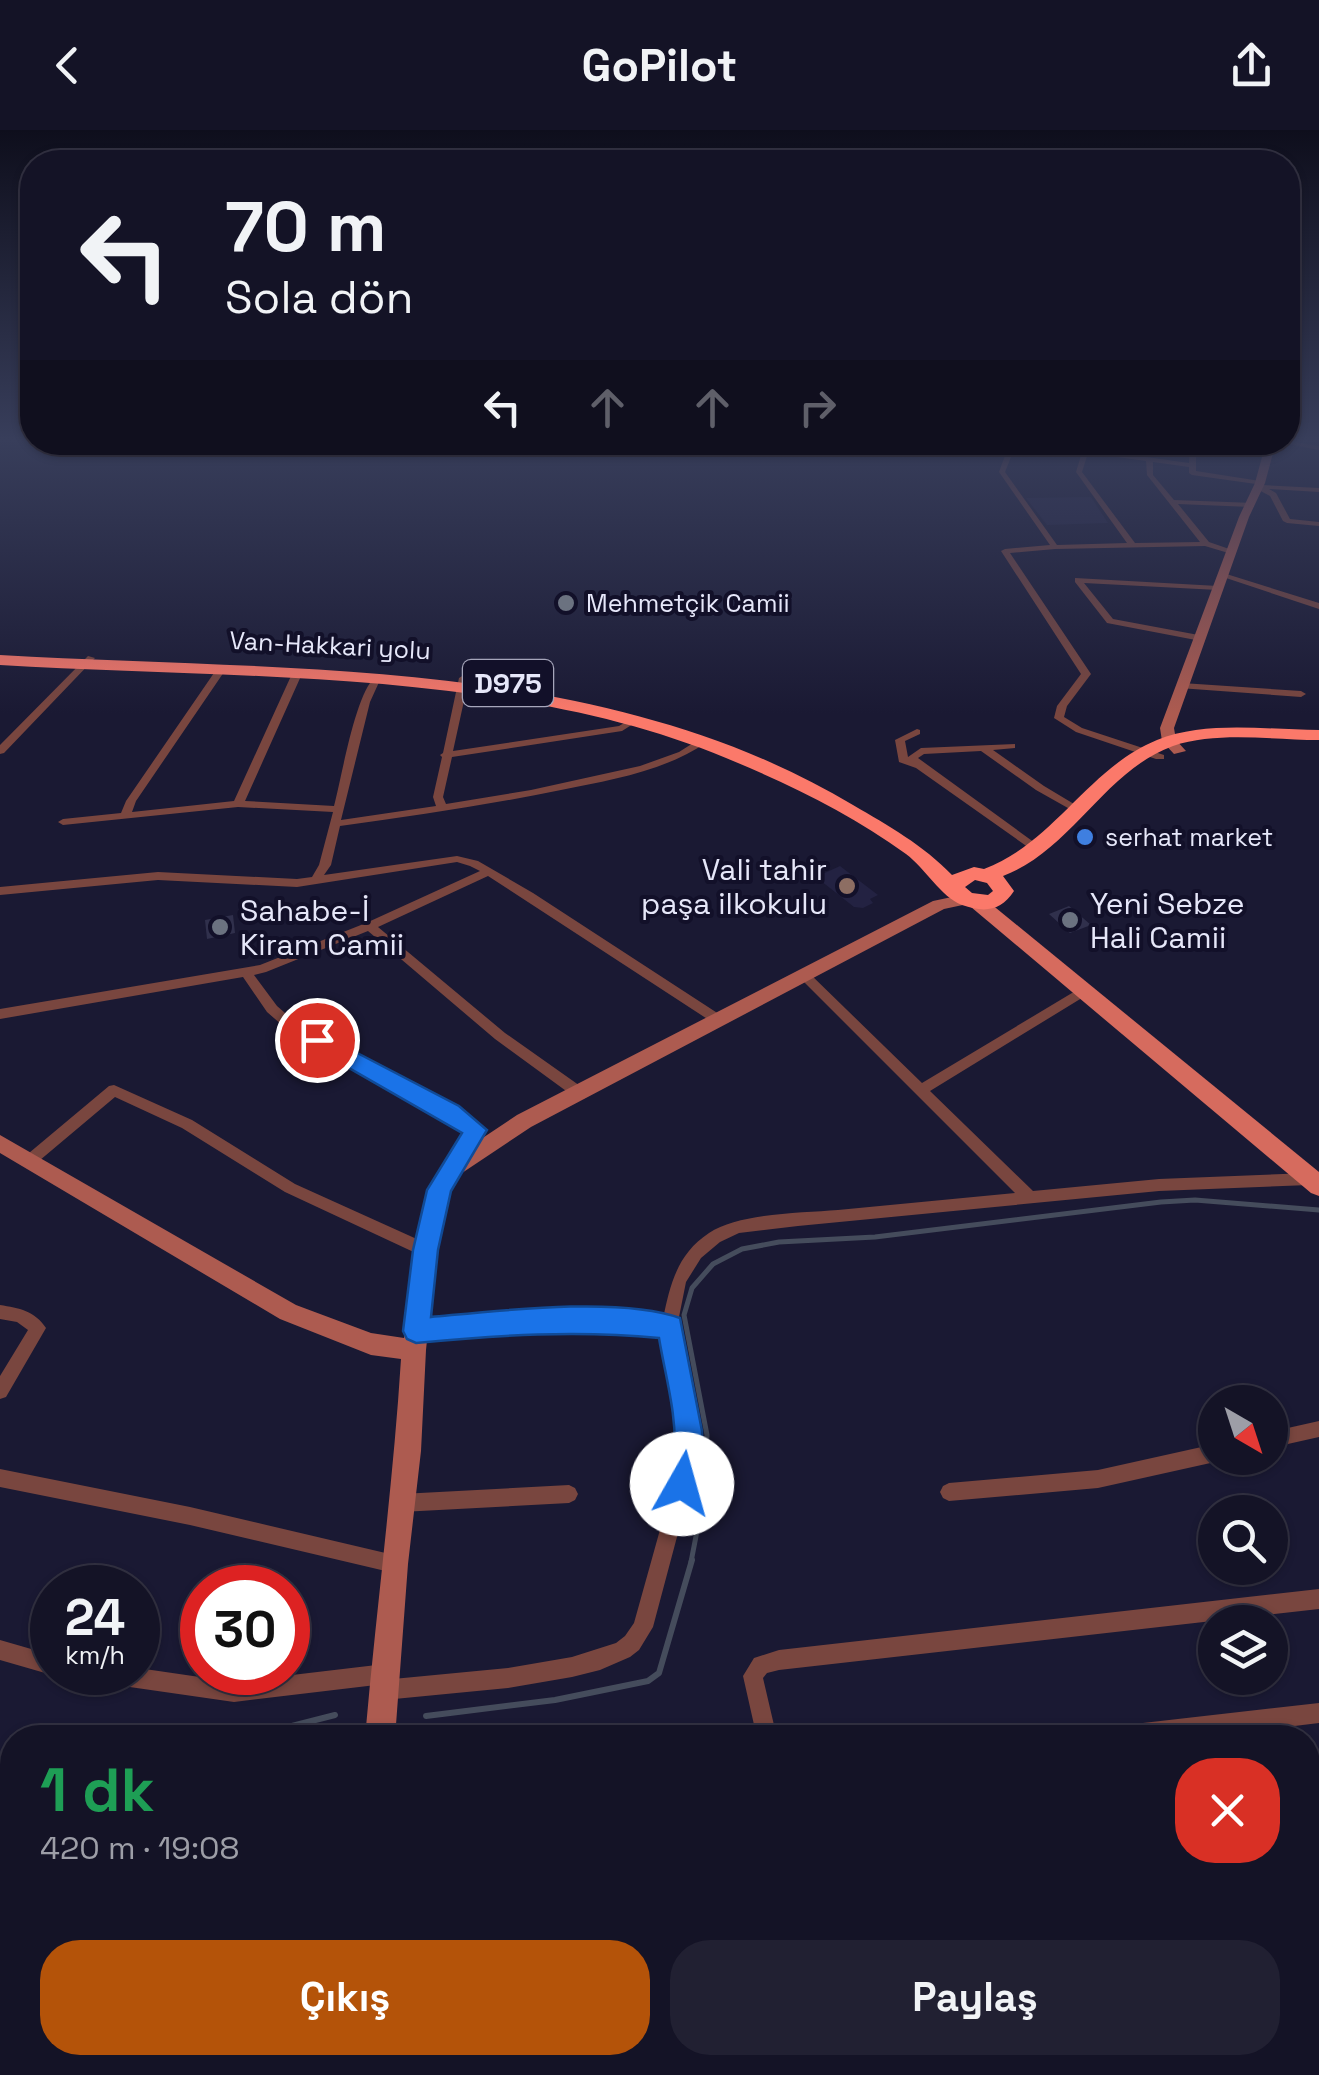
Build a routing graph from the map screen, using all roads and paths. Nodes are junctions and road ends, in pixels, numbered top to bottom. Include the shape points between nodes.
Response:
1 (1044, 532) edge
2 (1123, 532) edge
3 (1196, 532) edge
4 (1240, 532) edge
5 (1131, 543) junction
6 (1206, 544) junction
7 (1055, 547) junction
8 (1232, 553) junction
9 (1223, 574) junction
10 (1218, 588) junction
11 (1319, 606) edge
12 (1201, 638) junction
13 (0, 652) edge
14 (0, 660) edge
15 (88, 661) junction
16 (219, 672) junction
17 (296, 676) junction
18 (374, 680) junction
19 (464, 682) junction
20 (1182, 686) junction
21 (1301, 694) dead end
22 (556, 696) junction
23 (636, 718) junction
24 (917, 732) dead end
25 (1319, 735) edge
26 (704, 740) junction
27 (1319, 744) edge
28 (1011, 746) dead end
29 (982, 747) junction
30 (1164, 750) junction
31 (0, 751) edge
32 (446, 755) junction
33 (919, 765) junction
34 (835, 794) junction
35 (238, 804) junction
36 (338, 809) junction
37 (443, 809) junction
38 (1079, 810) junction
39 (126, 816) junction
40 (63, 822) dead end
41 (334, 824) junction
42 (1036, 848) junction
43 (488, 872) junction
44 (316, 878) junction
45 (981, 890) junction
46 (0, 891) edge
47 (370, 926) junction
48 (246, 972) junction
49 (804, 975) junction
50 (1086, 990) junction
51 (0, 1014) edge
52 (720, 1021) junction
53 (921, 1090) junction
54 (578, 1092) junction
55 (2, 1147) edge
56 (28, 1162) junction
57 (456, 1167) junction
58 (1316, 1178) edge
59 (1030, 1198) junction
60 (426, 1250) junction
61 (0, 1312) edge
62 (670, 1327) junction
63 (415, 1340) junction
64 (0, 1391) edge
65 (1319, 1429) edge
66 (1288, 1436) edge
67 (1198, 1457) edge
68 (0, 1478) edge
69 (949, 1492) dead end
70 (570, 1494) dead end
71 (402, 1503) junction
72 (394, 1564) junction
73 (1319, 1598) edge
74 (0, 1650) edge
75 (30, 1659) edge
76 (160, 1681) edge
77 (384, 1682) junction
78 (1319, 1713) edge
79 (381, 1725) edge
80 (765, 1725) edge
81 (1213, 1725) edge

1 - 7 street
2 - 5 street
3 - 6 street
4 - 8 street
5 - 6 street
5 - 7 street
6 - 8 street
7 - 30 street via 1004,551 1086,674 1058,718 1079,730
8 - 9 street
9 - 10 street
9 - 11 street
10 - 12 street
10 - 12 street via 1078,580 1110,621
12 - 20 street
13 - 15 highway, Van-Hakkari yolu / D975
14 - 15 highway, D975
15 - 16 highway, D975
15 - 19 highway, Van-Hakkari yolu / D975
15 - 31 street
16 - 17 highway, D975
16 - 39 street
17 - 18 highway, D975
17 - 35 street
18 - 19 highway, D975
18 - 36 street
19 - 22 highway, D975
19 - 32 street
20 - 21 street
20 - 30 street
22 - 23 highway, D975
22 - 34 highway, D975 via 712,731
23 - 26 highway, D975
23 - 32 street via 622,728
24 - 33 street via 900,740 900,752
25 - 30 highway
26 - 34 highway, D975
26 - 37 street via 680,757 642,768
27 - 30 highway
28 - 29 street
29 - 33 street via 921,751 912,758
29 - 38 street
30 - 38 highway
30 - 45 highway
32 - 37 street via 438,797
33 - 42 street
34 - 45 highway, D975
35 - 36 street
35 - 39 street
36 - 41 street
37 - 41 street
38 - 42 highway
39 - 40 street
41 - 44 street
42 - 45 highway
43 - 44 street via 457,859
43 - 47 street
43 - 52 street
44 - 46 street via 296,883 158,876
45 - 49 street
45 - 50 main road
45 - 58 main road
47 - 48 street
47 - 54 street
48 - 51 street
48 - 57 street via 282,1020 475,1130
49 - 52 street
49 - 53 street
50 - 53 street
50 - 58 main road
52 - 54 street
53 - 59 street
54 - 57 street
55 - 56 street
56 - 60 street via 114,1090 186,1124 290,1188
56 - 63 street via 288,1312 371,1344
57 - 60 street via 439,1190
58 - 59 street
59 - 62 street via 737,1227 696,1253 679,1280
60 - 63 street
61 - 64 street via 38,1328
62 - 63 street via 525,1320
62 - 77 street via 689,1458 636,1639 585,1666
63 - 71 street
65 - 66 street
67 - 69 street via 1098,1479
68 - 72 street
70 - 71 street
71 - 72 street
72 - 77 street
73 - 80 street via 779,1660 752,1676
74 - 75 street
76 - 77 street via 234,1692
77 - 79 street
78 - 81 street

